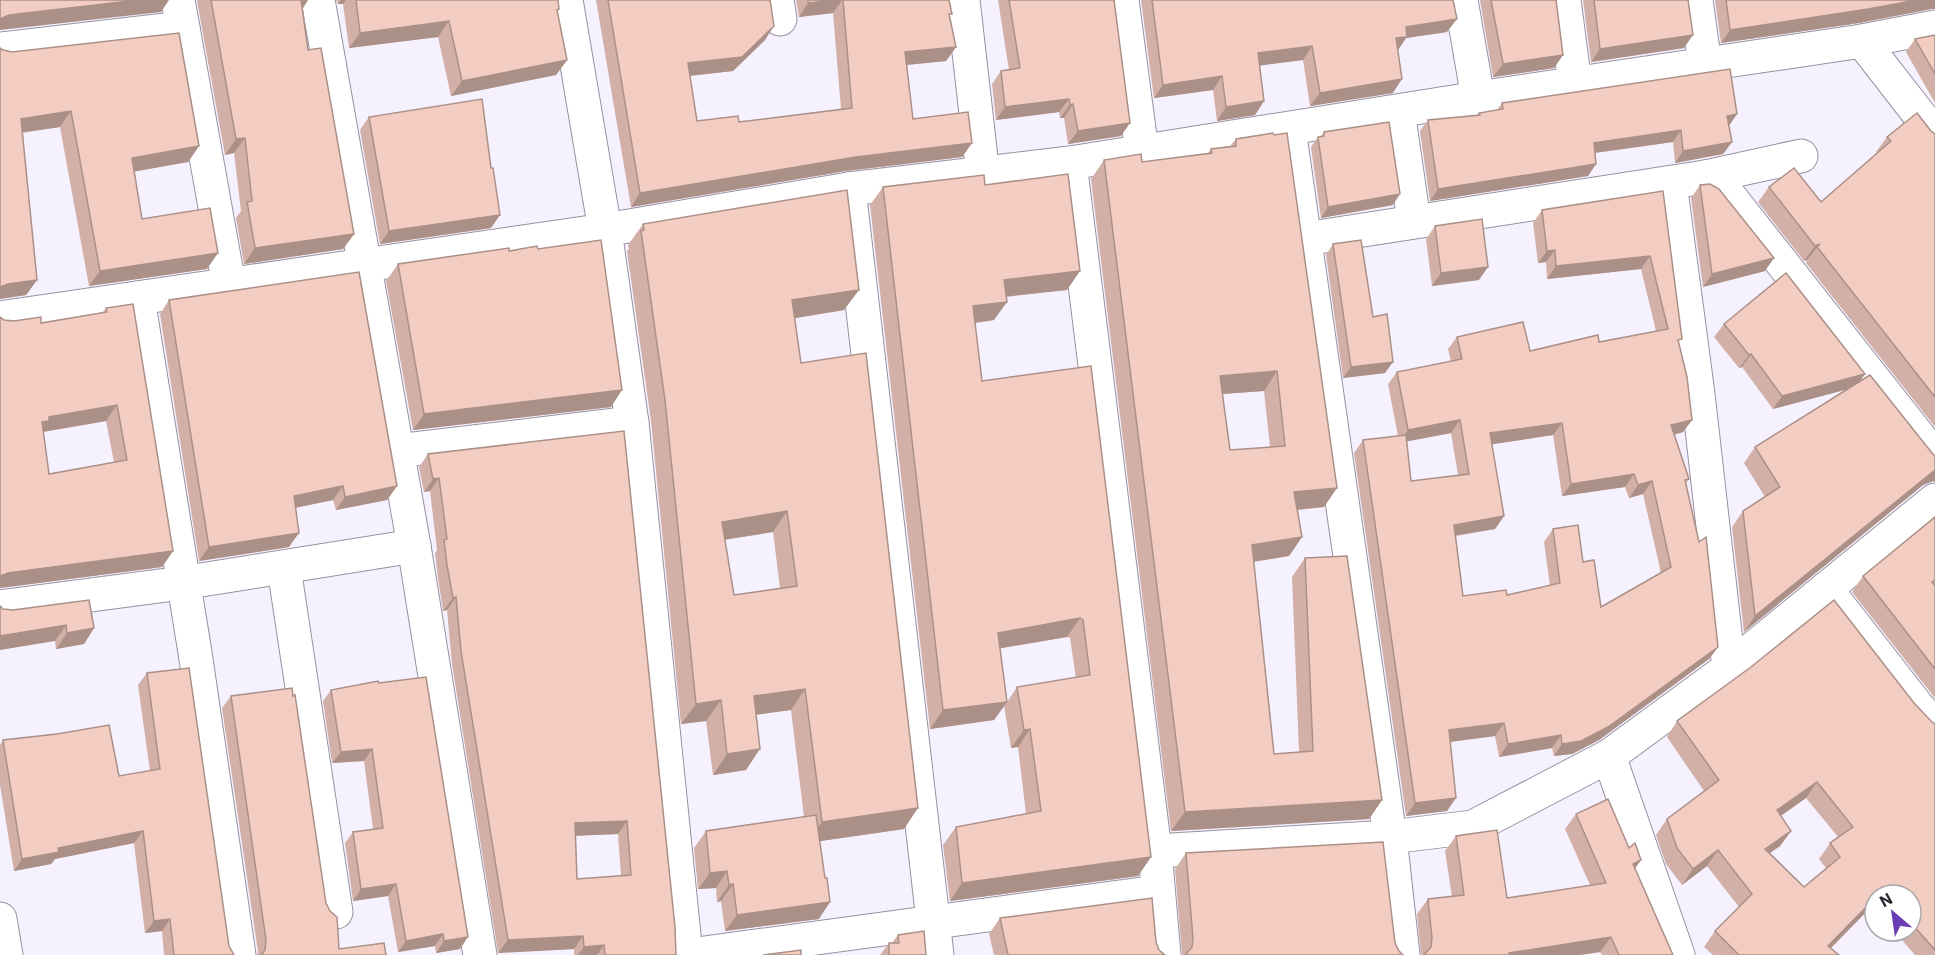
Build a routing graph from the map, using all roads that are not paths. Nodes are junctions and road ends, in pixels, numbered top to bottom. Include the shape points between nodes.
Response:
1 (318, 0) edge
2 (566, 0) edge
3 (963, 0) edge
4 (1122, 0) edge
5 (1461, 0) edge
6 (1564, 0) edge
7 (1696, 0) edge
8 (181, 14) edge
9 (1935, 27) edge
10 (1862, 41) junction
11 (0, 49) edge
12 (1705, 64) junction
13 (1575, 84) junction
14 (1478, 98) junction
15 (1398, 111) junction
16 (1289, 129) junction
17 (1935, 135) edge
18 (1142, 152) junction
19 (1801, 156) dead end
20 (1070, 163) junction
21 (982, 175) junction
22 (1705, 177) junction
23 (1670, 183) junction
24 (849, 189) junction
25 (1414, 221) junction
26 (606, 230) junction
27 (1305, 239) junction
28 (364, 267) junction
29 (229, 285) junction
30 (138, 298) junction
31 (0, 318) edge
32 (632, 423) junction
33 (397, 451) junction
34 (1935, 457) edge
35 (1935, 500) edge
36 (414, 546) junction
37 (284, 568) junction
38 (183, 583) junction
39 (1826, 589) junction
40 (0, 607) edge
41 (1729, 668) junction
42 (1935, 725) edge
43 (1609, 756) junction
44 (1390, 837) junction
45 (1155, 851) junction
46 (1157, 892) junction
47 (336, 912) dead end
48 (0, 919) edge
49 (933, 922) junction
50 (6, 955) edge
51 (239, 955) edge
52 (480, 955) edge
53 (688, 955) edge
54 (937, 955) edge
55 (1164, 955) edge
56 (1403, 955) edge
57 (1678, 955) edge

1 - 28 street
2 - 26 street
3 - 21 street
4 - 18 street
5 - 14 street
6 - 13 street
7 - 12 street
8 - 11 street
8 - 29 street
9 - 10 street
10 - 12 street
10 - 17 street
12 - 13 street
13 - 14 street
14 - 15 street
15 - 16 street
15 - 25 street
16 - 18 street
16 - 27 street
18 - 20 street
19 - 22 street
20 - 21 street
20 - 45 street
21 - 24 street
22 - 23 street
22 - 34 street via 1723,188
23 - 25 street
23 - 41 street
24 - 26 street
24 - 49 street
25 - 27 street
26 - 28 street
26 - 32 street
27 - 44 street
28 - 29 street
28 - 33 street
29 - 30 street
30 - 31 street
30 - 38 street
32 - 33 street
32 - 53 street
33 - 36 street
35 - 39 street
36 - 37 street
36 - 52 street
37 - 38 street
37 - 47 street
38 - 40 street
38 - 51 street
39 - 41 street
39 - 42 street
41 - 43 street
43 - 44 street via 1473,827
43 - 57 street
44 - 45 street
44 - 56 street
45 - 46 street
46 - 49 street
46 - 55 street
48 - 50 street
49 - 53 street
49 - 54 street

